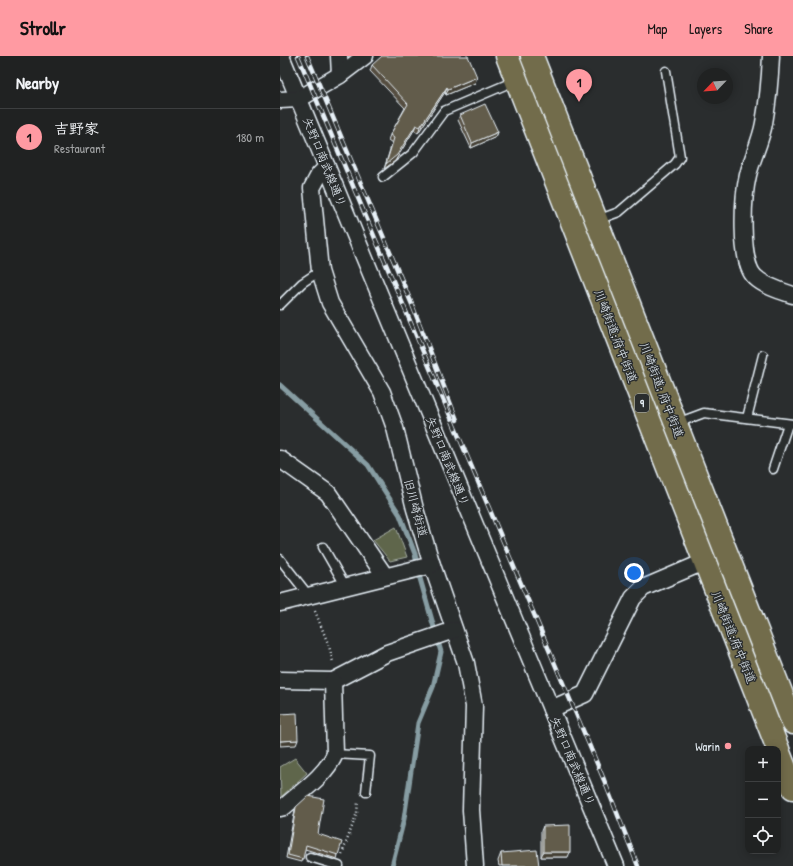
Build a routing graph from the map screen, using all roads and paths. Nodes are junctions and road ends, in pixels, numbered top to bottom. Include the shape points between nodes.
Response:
1 (281, 56) edge
2 (339, 56) edge
3 (365, 56) edge
4 (507, 56) edge
5 (532, 56) edge
6 (771, 56) edge
7 (666, 71) dead end
8 (340, 75) junction
9 (517, 80) junction
10 (300, 99) junction
11 (280, 100) edge
12 (327, 167) junction
13 (383, 177) dead end
14 (596, 220) junction
15 (320, 270) junction
16 (793, 295) edge
17 (280, 305) edge
18 (763, 355) dead end
19 (747, 418) junction
20 (675, 424) junction
21 (790, 424) edge
22 (280, 459) edge
23 (773, 469) dead end
24 (323, 547) dead end
25 (280, 559) edge
26 (704, 562) junction
27 (432, 565) junction
28 (385, 576) junction
29 (346, 586) junction
30 (309, 597) junction
31 (280, 603) edge
32 (454, 630) junction
33 (280, 680) edge
34 (333, 681) junction
35 (551, 708) junction
36 (793, 723) edge
37 (777, 746) edge
38 (335, 754) junction
39 (781, 757) edge
40 (793, 788) edge
41 (366, 792) joint
42 (280, 808) edge
43 (310, 857) dead end
44 (338, 866) edge
45 (475, 866) edge
46 (616, 866) edge

1 - 10 street, 矢野口南武線通り
2 - 8 street
3 - 8 street
4 - 9 main road, 川崎街道;府中街道 / 9
5 - 14 main road, 川崎街道; 府中街道 / 9
6 - 16 street via 764,124 748,176 743,223 746,259 754,276 776,290
7 - 14 lane via 680,157 619,212
8 - 10 street
9 - 13 lane via 444,111 413,153
9 - 26 main road, 川崎街道;府中街道 / 9
10 - 11 street
10 - 12 street, 矢野口南武線通り
12 - 15 street, 旧川崎街道 via 312,188
12 - 35 street, 矢野口南武線通り
14 - 20 main road, 川崎街道; 府中街道 / 9
15 - 17 lane
15 - 27 street, 旧川崎街道 via 330,303 382,392 395,428
18 - 19 lane
19 - 20 lane via 704,412
19 - 21 lane
20 - 36 main road, 川崎街道; 府中街道 / 9
21 - 23 lane
22 - 28 street via 328,493
24 - 29 lane
25 - 30 lane
26 - 35 street via 643,588 633,598 585,694
26 - 37 main road, 川崎街道;府中街道 / 9
27 - 28 street
27 - 32 street, 旧川崎街道
28 - 29 street
29 - 30 street
30 - 31 street
30 - 34 path via 329,646 334,670
32 - 34 street via 387,653
32 - 45 street, 旧川崎街道 via 466,663 474,706 471,810
33 - 34 street
34 - 38 street
35 - 46 street, 矢野口南武線通り
38 - 41 lane via 370,756
38 - 42 street via 331,763 318,777
39 - 40 main road, 川崎街道;府中街道 / 9
41 - 44 path via 359,796 357,813
43 - 44 lane

